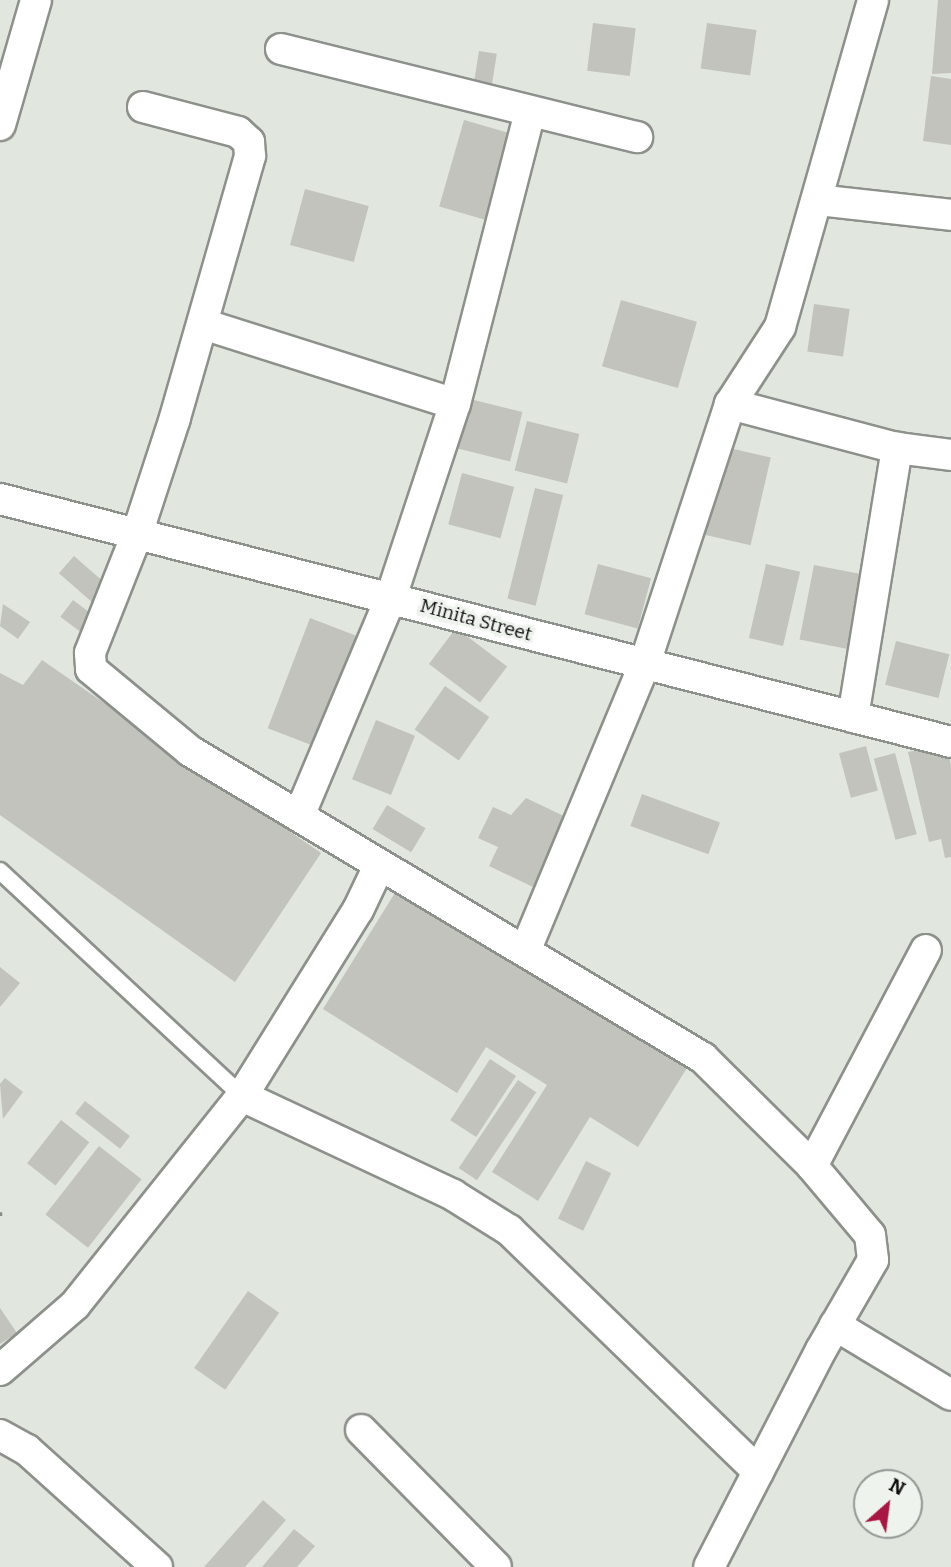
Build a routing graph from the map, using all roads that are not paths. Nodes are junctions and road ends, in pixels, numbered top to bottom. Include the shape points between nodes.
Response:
1 (36, 0) edge
2 (873, 0) edge
3 (281, 50) dead end
4 (143, 107) dead end
5 (530, 111) junction
6 (0, 125) edge
7 (637, 137) dead end
8 (818, 200) junction
9 (951, 215) edge
10 (204, 324) junction
11 (455, 404) junction
12 (730, 404) junction
13 (897, 448) junction
14 (951, 455) edge
15 (0, 499) edge
16 (137, 534) junction
17 (391, 597) junction
18 (644, 666) junction
19 (853, 717) junction
20 (951, 742) edge
21 (299, 816) junction
22 (378, 868) junction
23 (0, 871) edge
24 (526, 949) junction
25 (926, 950) dead end
26 (242, 1096) junction
27 (812, 1166) junction
28 (835, 1325) junction
29 (0, 1370) edge
30 (951, 1395) edge
31 (361, 1430) dead end
32 (0, 1435) edge
33 (758, 1471) junction
34 (157, 1567) edge
35 (496, 1567) edge
36 (709, 1567) edge

1 - 6 street
2 - 8 street
3 - 5 street
4 - 10 street via 238,132 249,142 250,156
5 - 7 street
5 - 11 street
8 - 9 street
8 - 12 street via 780,327
10 - 11 street
10 - 16 street
11 - 17 street
12 - 13 street
12 - 18 street
13 - 14 street
13 - 19 street
15 - 16 street, Minita Street
16 - 17 street, Minita Street
16 - 21 street via 90,653 91,669 190,751
17 - 18 street, Minita Street
17 - 21 street
18 - 19 street, Minita Street
18 - 24 street
19 - 20 street, Minita Street
21 - 22 street
22 - 24 street
22 - 26 street via 358,911
23 - 26 lane
24 - 27 street via 703,1058
25 - 27 street
26 - 29 street via 75,1306
26 - 33 street via 453,1195 509,1230
27 - 28 street via 870,1235 875,1248 873,1260
28 - 30 street
28 - 33 street
31 - 35 street
32 - 34 street via 27,1450
33 - 36 street

